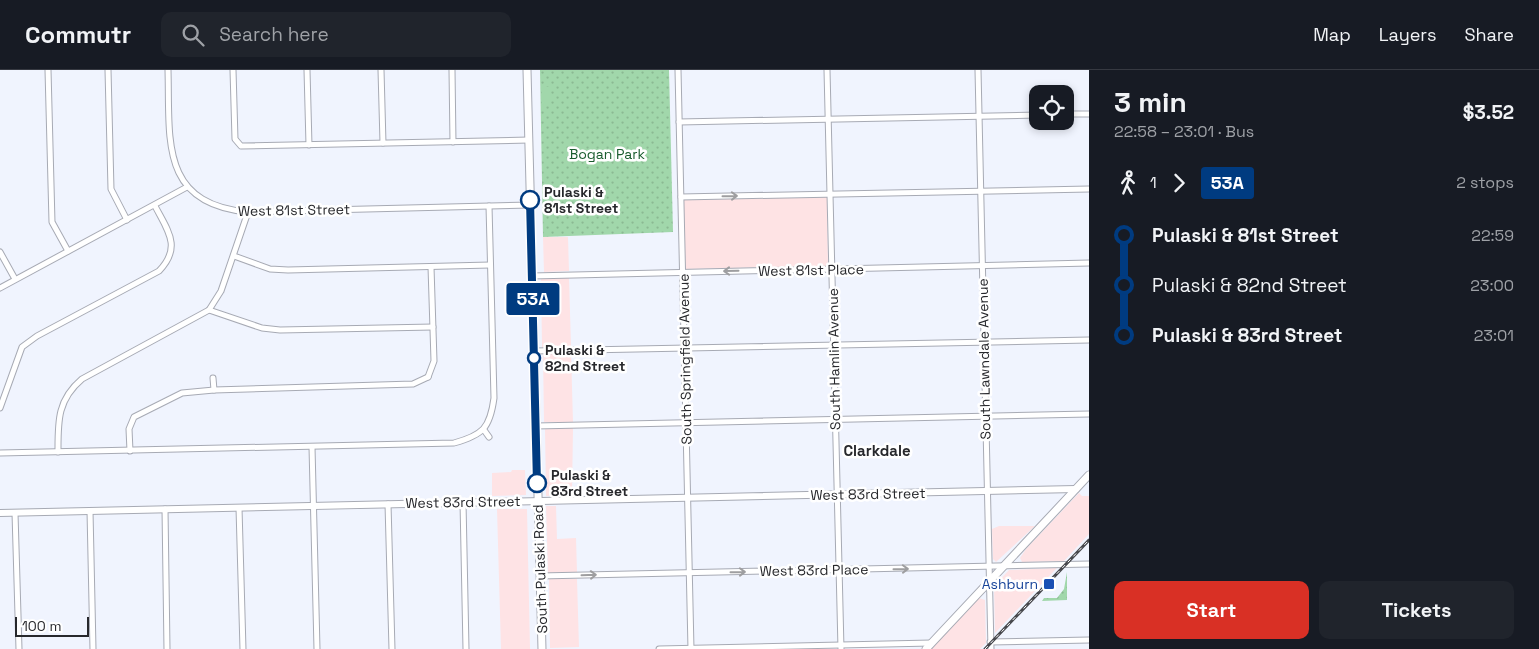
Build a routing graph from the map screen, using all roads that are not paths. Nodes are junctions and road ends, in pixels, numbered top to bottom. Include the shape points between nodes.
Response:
1 (48, 70) edge
2 (108, 70) edge
3 (168, 70) edge
4 (234, 70) edge
5 (307, 70) edge
6 (381, 70) edge
7 (452, 70) edge
8 (527, 70) edge
9 (678, 70) edge
10 (827, 70) edge
11 (978, 70) edge
12 (1074, 114) edge
13 (1089, 114) edge
14 (1029, 115) edge
15 (979, 117) junction
16 (828, 119) junction
17 (679, 122) junction
18 (528, 140) junction
19 (453, 142) junction
20 (383, 143) junction
21 (309, 145) junction
22 (187, 187) junction
23 (1089, 189) edge
24 (981, 191) junction
25 (830, 194) junction
26 (681, 197) junction
27 (530, 205) junction
28 (155, 206) junction
29 (488, 206) junction
30 (248, 212) junction
31 (127, 220) junction
32 (0, 252) edge
33 (68, 252) junction
34 (234, 256) junction
35 (1089, 263) edge
36 (490, 266) junction
37 (982, 266) junction
38 (431, 267) junction
39 (832, 270) junction
40 (683, 272) junction
41 (532, 276) junction
42 (16, 280) junction
43 (0, 288) edge
44 (210, 310) junction
45 (433, 327) junction
46 (1089, 340) edge
47 (984, 342) junction
48 (834, 345) junction
49 (685, 348) junction
50 (534, 351) junction
51 (213, 378) dead end
52 (214, 390) junction
53 (0, 408) edge
54 (1089, 414) edge
55 (986, 416) junction
56 (836, 420) junction
57 (686, 423) junction
58 (536, 426) junction
59 (484, 430) junction
60 (490, 437) dead end
61 (312, 447) junction
62 (130, 451) junction
63 (58, 452) junction
64 (0, 453) edge
65 (1089, 475) edge
66 (1076, 489) junction
67 (987, 491) junction
68 (838, 494) junction
69 (688, 497) junction
70 (538, 500) junction
71 (463, 502) junction
72 (388, 504) junction
73 (313, 506) junction
74 (239, 508) junction
75 (165, 509) junction
76 (90, 511) junction
77 (0, 513) edge
78 (15, 513) junction
79 (1089, 564) edge
80 (989, 567) junction
81 (1004, 567) junction
82 (839, 570) junction
83 (689, 573) junction
84 (540, 576) junction
85 (989, 582) junction
86 (1089, 640) edge
87 (990, 642) junction
88 (928, 646) edge
89 (841, 647) edge
90 (19, 649) edge
91 (93, 649) edge
92 (167, 649) edge
93 (243, 649) edge
94 (317, 649) edge
95 (392, 649) edge
96 (466, 649) edge
97 (542, 649) edge
98 (659, 649) edge
99 (691, 649) edge
100 (991, 649) edge

1 - 33 street via 52,222
2 - 31 street via 111,189
3 - 22 street via 172,159
4 - 21 street via 235,139 241,146
5 - 21 street
6 - 20 street
7 - 19 street
8 - 18 main road, South Pulaski Road
9 - 17 street, South Springfield Avenue
10 - 16 street, South Hamlin Avenue
11 - 15 street, South Lawndale Avenue
12 - 13 street
14 - 15 street
15 - 16 street
15 - 24 street, South Lawndale Avenue
16 - 17 street
16 - 25 street, South Hamlin Avenue
17 - 26 street, South Springfield Avenue
18 - 19 street
18 - 27 main road, South Pulaski Road
19 - 20 street
20 - 21 street
22 - 28 street
22 - 30 street, West 81st Street via 214,207
23 - 24 street
24 - 25 street
24 - 37 street, South Lawndale Avenue
26 -> 25 street
25 - 39 street, South Hamlin Avenue
26 - 40 street, South Springfield Avenue
27 - 29 street, West 81st Street
27 - 41 main road, South Pulaski Road
28 - 31 street
28 - 53 street via 170,235 172,249 168,261 159,271 37,336 22,348
29 - 30 street, West 81st Street
29 - 36 street
30 - 34 street
31 - 33 street
32 - 42 street
33 - 42 street
34 - 38 street via 270,269
34 - 44 street
35 - 37 street, West 81st Place
36 - 38 street
36 - 59 street via 494,398 491,419
37 - 39 street, West 81st Place
37 - 47 street, South Lawndale Avenue
38 - 45 street
39 -> 40 street, West 81st Place
39 - 48 street, South Hamlin Avenue
40 - 41 street, West 81st Place
40 - 49 street, South Springfield Avenue
41 - 50 main road, South Pulaski Road
42 - 43 street
44 - 45 street via 262,328 280,330
44 - 63 street via 71,388 62,404
45 - 52 street via 434,361 430,379 413,384
46 - 47 street
47 - 48 street
47 - 55 street, South Lawndale Avenue
48 - 49 street
48 - 56 street, South Hamlin Avenue
49 - 50 street
49 - 57 street, South Springfield Avenue
50 - 58 main road, South Pulaski Road
51 - 52 street
52 - 62 street via 182,393 134,417 129,428
54 - 55 street
55 - 56 street
55 - 67 street, South Lawndale Avenue
56 - 57 street
56 - 68 street, South Hamlin Avenue
57 - 58 street
57 - 69 street, South Springfield Avenue
58 - 70 main road, South Pulaski Road
59 - 60 street
59 - 61 street via 454,443
61 - 62 street
61 - 73 street
62 - 63 street
63 - 64 street
65 - 66 main road
66 - 67 street, West 83rd Street
66 - 81 main road
67 - 68 street, West 83rd Street
67 - 80 street, South Lawndale Avenue
68 - 69 street, West 83rd Street
68 - 82 street, South Hamlin Avenue
69 - 70 street, West 83rd Street
69 - 83 street, South Springfield Avenue
70 - 71 street, West 83rd Street
70 - 84 main road, South Pulaski Road
71 - 72 street, West 83rd Street
71 - 96 street
72 - 73 street, West 83rd Street
72 - 95 street
73 - 74 street, West 83rd Street
73 - 94 street
74 - 75 street, West 83rd Street
74 - 93 street
75 - 76 street, West 83rd Street
75 - 92 street
76 - 78 street, West 83rd Street
76 - 91 street
77 - 78 street, West 83rd Street
78 - 90 street
79 - 81 street, West 83rd Place
80 - 81 street, West 83rd Place
82 -> 80 street, West 83rd Place
80 - 85 street, South Lawndale Avenue
81 - 85 main road
83 -> 82 street, West 83rd Place
82 - 89 street, South Hamlin Avenue
84 -> 83 street, West 83rd Place
83 - 99 street, South Springfield Avenue
84 - 97 main road, South Pulaski Road
85 - 87 street, South Lawndale Avenue
85 - 88 main road
86 - 87 street
87 - 100 street, South Lawndale Avenue
88 - 89 street
89 - 99 street
98 - 99 street

